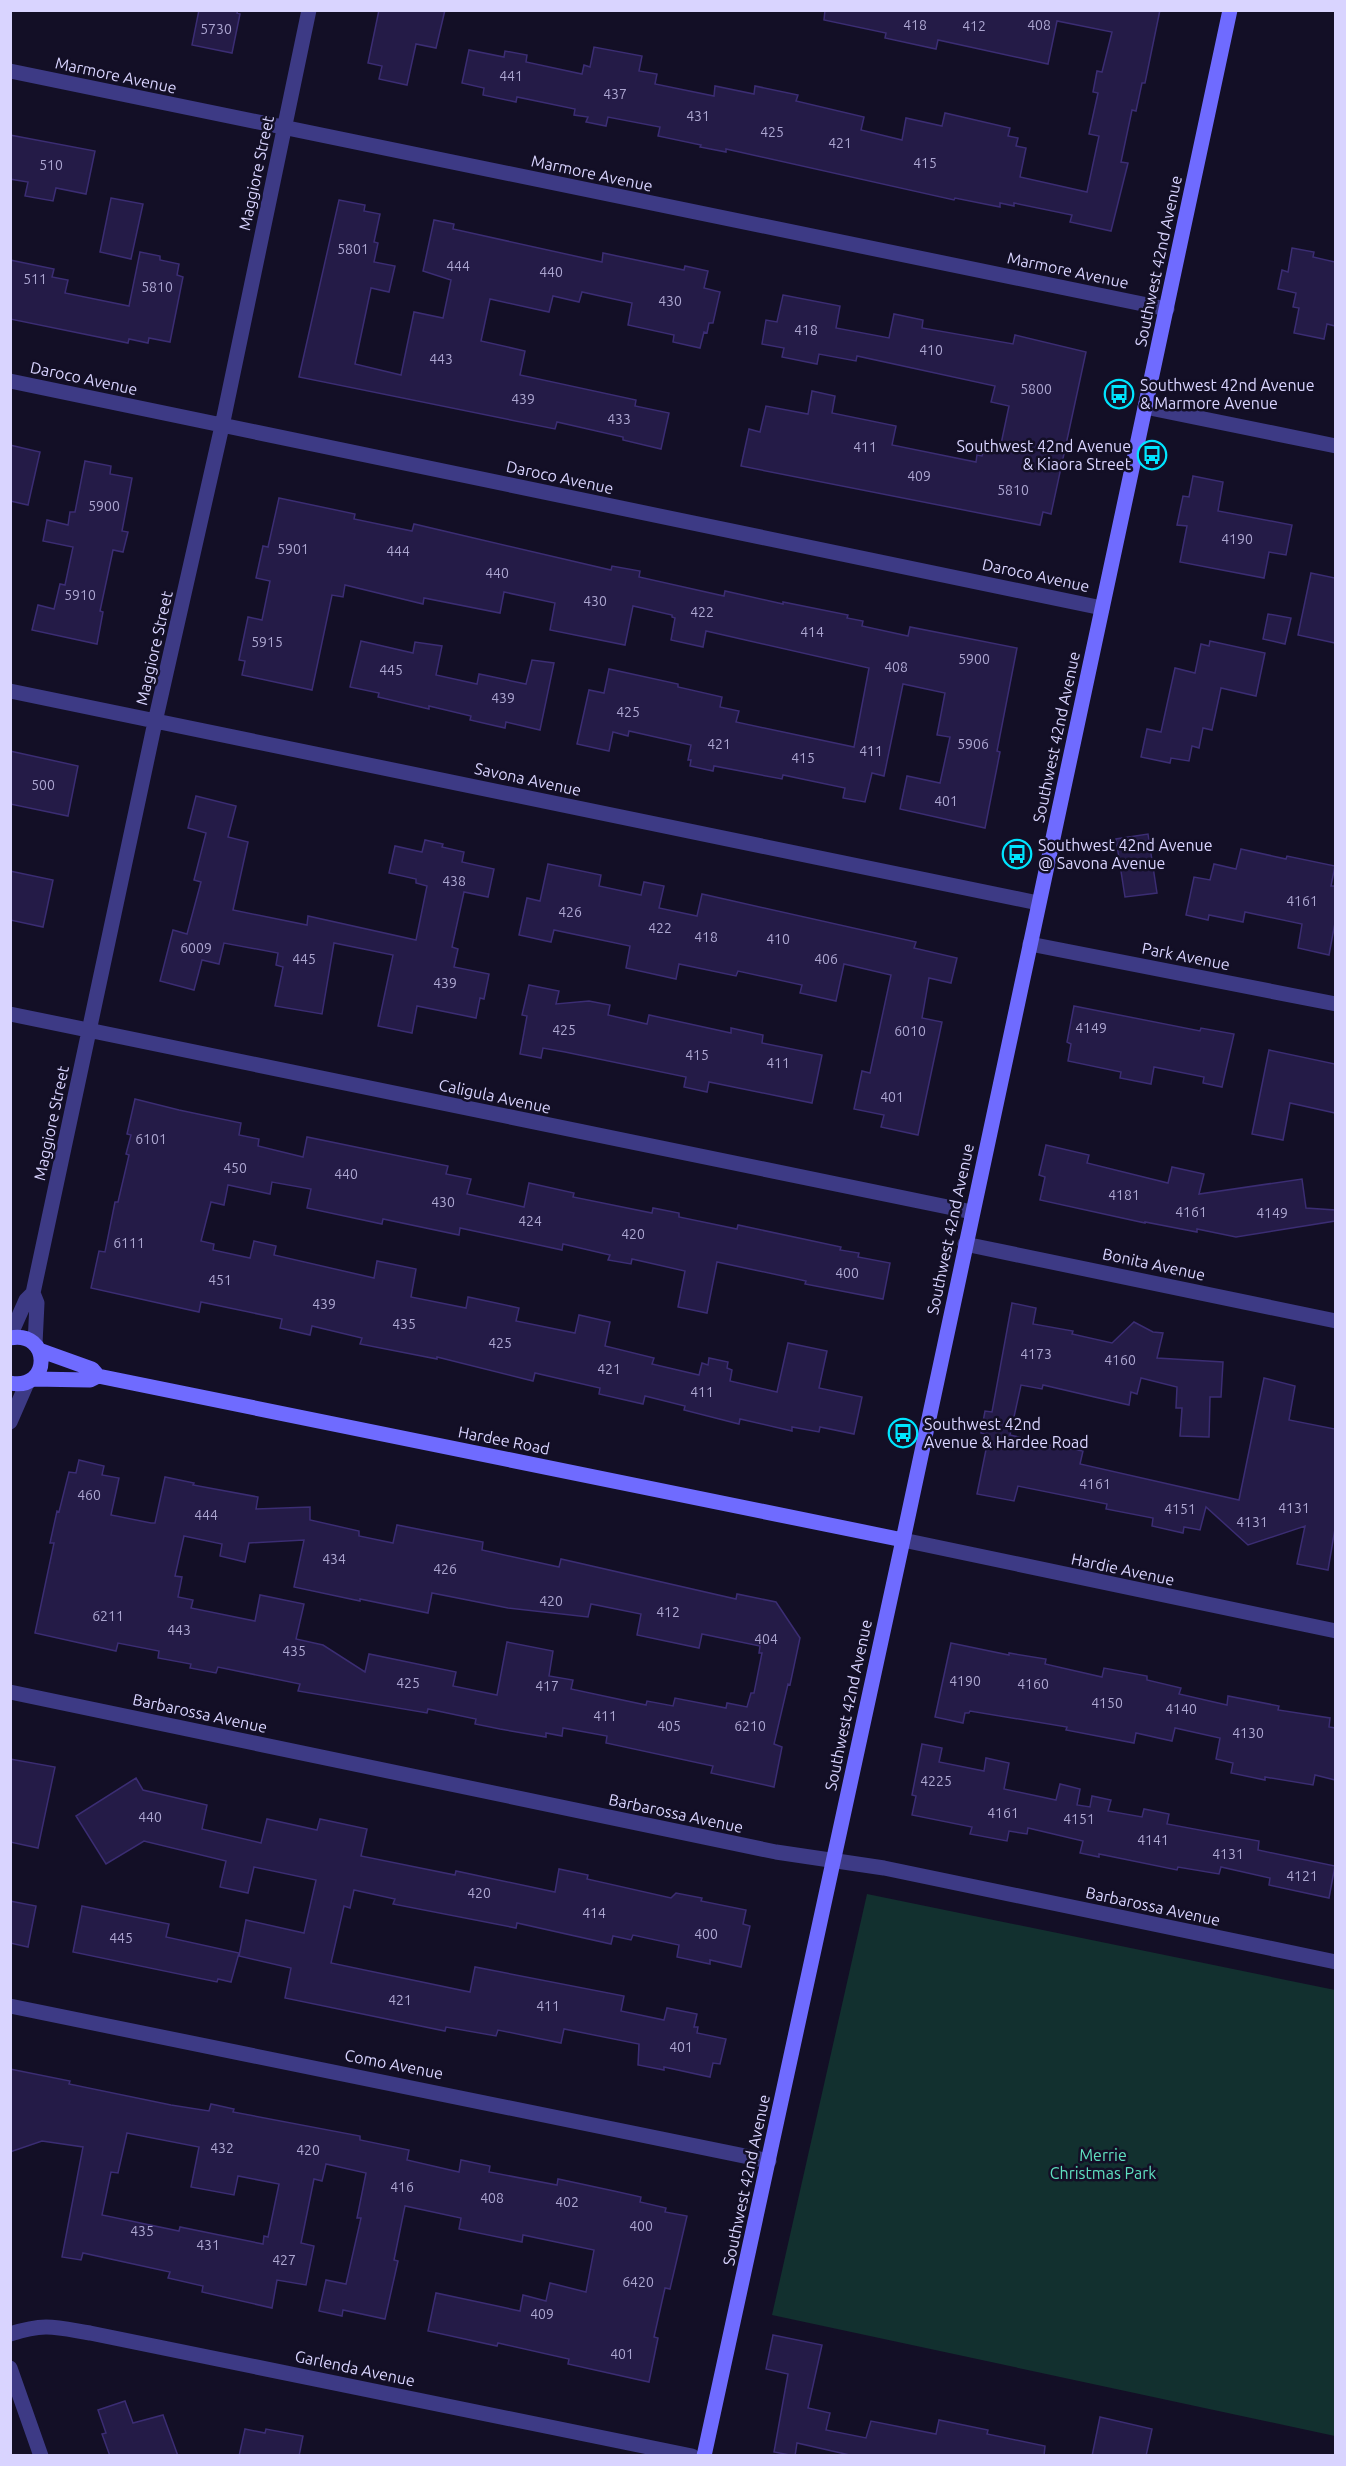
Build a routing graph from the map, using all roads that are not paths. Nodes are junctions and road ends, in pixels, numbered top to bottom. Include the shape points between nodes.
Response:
1 (309, 10) edge
2 (1230, 10) edge
3 (10, 71) edge
4 (284, 128) junction
5 (1167, 309) junction
6 (10, 381) edge
7 (1145, 407) junction
8 (222, 426) junction
9 (1335, 446) edge
10 (1102, 608) junction
11 (10, 691) edge
12 (155, 722) junction
13 (1038, 903) junction
14 (1030, 944) junction
15 (1335, 1004) edge
16 (10, 1014) edge
17 (89, 1030) junction
18 (972, 1212) junction
19 (965, 1244) junction
20 (33, 1293) junction
21 (1335, 1321) edge
22 (10, 1337) edge
23 (37, 1347) junction
24 (98, 1376) junction
25 (30, 1381) junction
26 (10, 1383) edge
27 (10, 1422) edge
28 (903, 1540) junction
29 (1335, 1630) edge
30 (10, 1692) edge
31 (834, 1860) junction
32 (1335, 1962) edge
33 (10, 2006) edge
34 (769, 2161) junction
35 (10, 2334) edge
36 (10, 2368) edge
37 (41, 2456) edge
38 (692, 2456) edge
39 (704, 2456) edge

1 - 4 street, Maggiore Street
2 - 5 main road, Southwest 42nd Avenue
3 - 4 street, Marmore Avenue
4 - 5 street, Marmore Avenue
4 - 8 street, Maggiore Street
5 - 7 main road, Southwest 42nd Avenue
6 - 8 street, Daroco Avenue
7 - 9 street
7 - 10 main road, Southwest 42nd Avenue
8 - 10 street, Daroco Avenue
8 - 12 street, Maggiore Street
10 - 13 main road, Southwest 42nd Avenue
11 - 12 street, Savona Avenue
12 - 13 street, Savona Avenue
12 - 17 street, Maggiore Street
13 - 14 main road, Southwest 42nd Avenue
14 - 15 street, Park Avenue
14 - 18 main road, Southwest 42nd Avenue
16 - 17 street, Caligula Avenue
17 - 18 street, Caligula Avenue
17 - 20 street, Maggiore Street
18 - 19 main road, Southwest 42nd Avenue
19 - 21 street, Bonita Avenue
19 - 28 main road, Southwest 42nd Avenue
20 - 22 street, Maggiore Street
20 - 23 street, Maggiore Street via 37,1303
22 - 23 main road, Hardee Road via 23,1338
23 - 24 main road, Hardee Road via 92,1369
23 - 25 main road via 41,1366
24 - 25 main road, Hardee Road via 90,1380
24 - 28 main road, Hardee Road
25 - 26 main road, Hardee Road
25 - 27 street
28 - 29 street, Hardie Avenue
28 - 31 main road, Southwest 42nd Avenue
30 - 31 street, Barbarossa Avenue via 776,1852
31 - 32 street, Barbarossa Avenue
31 - 34 main road, Southwest 42nd Avenue
33 - 34 street, Como Avenue
34 - 39 main road, Southwest 42nd Avenue
35 - 38 street, Garlenda Avenue via 36,2326 90,2333
36 - 37 street

